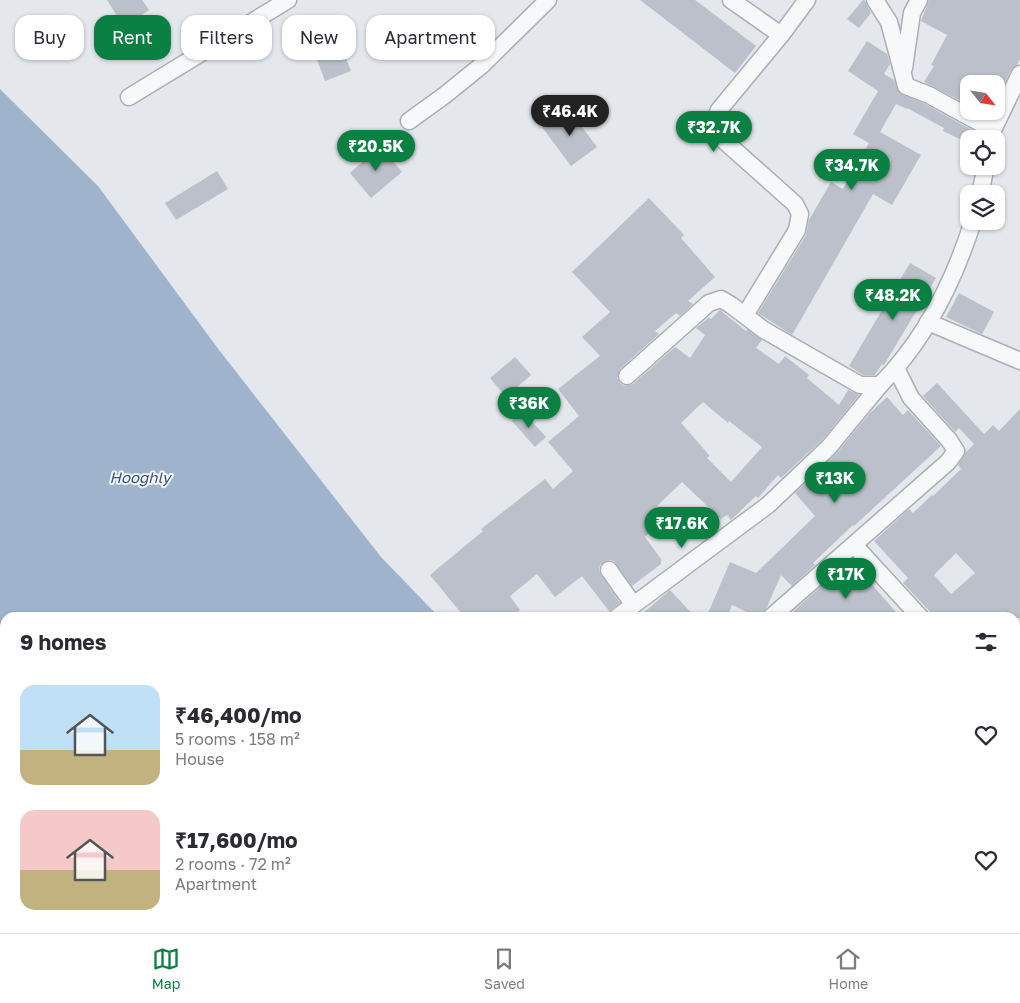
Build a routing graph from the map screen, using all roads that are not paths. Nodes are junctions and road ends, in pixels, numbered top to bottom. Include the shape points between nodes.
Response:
1 (288, 0) edge
2 (548, 0) edge
3 (731, 0) edge
4 (807, 0) edge
5 (874, 0) edge
6 (919, 0) edge
7 (781, 35) junction
8 (1020, 74) edge
9 (902, 76) junction
10 (129, 97) dead end
11 (408, 121) dead end
12 (985, 130) edge
13 (994, 130) edge
14 (970, 230) edge
15 (745, 315) junction
16 (928, 322) junction
17 (1020, 361) edge
18 (896, 368) junction
19 (626, 376) dead end
20 (880, 384) junction
21 (854, 545) junction
22 (609, 570) dead end
23 (633, 604) junction
24 (623, 612) edge
25 (777, 612) edge
26 (915, 612) edge

1 - 10 street
2 - 11 street via 482,65
3 - 7 street
4 - 7 street
5 - 9 street via 889,22
6 - 9 street via 912,13
7 - 15 street via 719,110 713,124 721,138 795,204 800,214 797,230
8 - 13 street
9 - 12 street via 906,86
14 - 16 street via 951,281
15 - 19 street via 721,299 708,303
15 - 20 street via 764,330 860,385
16 - 17 street
16 - 18 street
18 - 20 street
18 - 21 street via 911,398 956,451 948,462
20 - 23 street via 829,448 768,505
21 - 25 street
21 - 26 street
22 - 23 street
23 - 24 street

